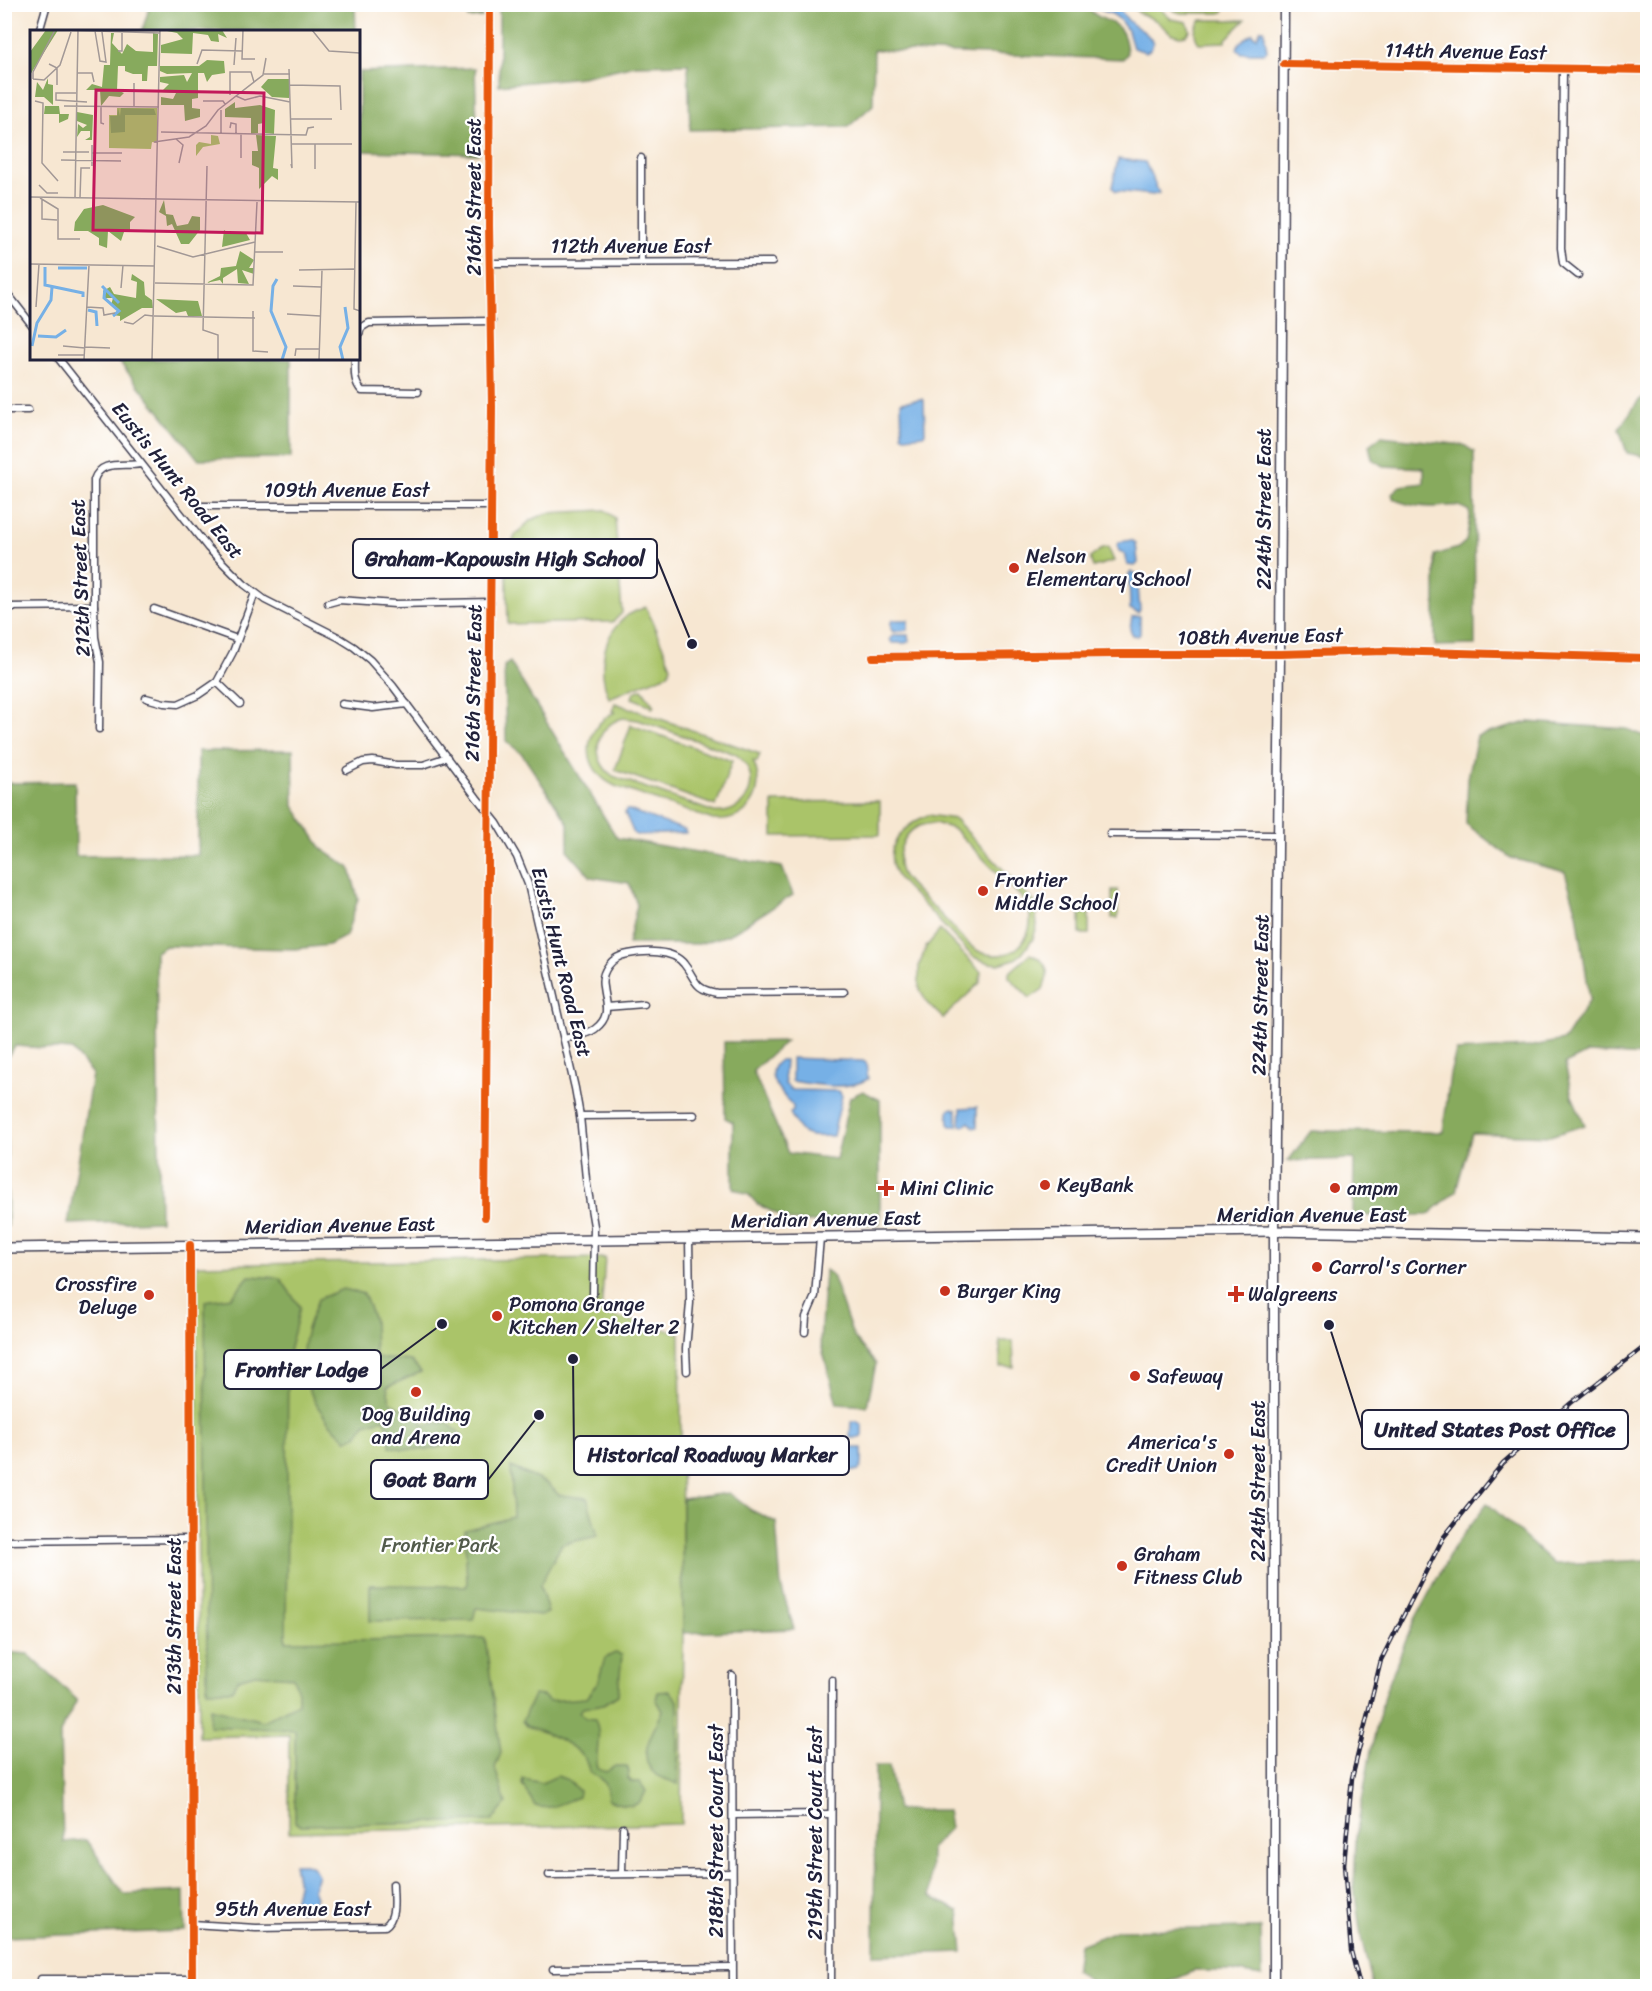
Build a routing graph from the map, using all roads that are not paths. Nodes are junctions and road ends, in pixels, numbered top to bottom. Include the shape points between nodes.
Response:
1 (47, 4) edge
2 (490, 4) edge
3 (1284, 4) edge
4 (40, 30) edge
5 (1284, 64) junction
6 (1563, 69) junction
7 (1647, 70) edge
8 (641, 158) dead end
9 (641, 262) junction
10 (772, 262) dead end
11 (490, 263) junction
12 (1578, 275) dead end
13 (6, 293) edge
14 (492, 321) junction
15 (30, 323) edge
16 (360, 333) edge
17 (60, 360) edge
18 (355, 360) edge
19 (418, 393) dead end
20 (4, 410) edge
21 (28, 410) dead end
22 (141, 464) junction
23 (202, 506) dead end
24 (491, 506) junction
25 (255, 593) junction
26 (491, 602) junction
27 (328, 603) dead end
28 (94, 606) junction
29 (7, 607) dead end
30 (154, 609) dead end
31 (237, 639) junction
32 (1280, 654) junction
33 (873, 657) dead end
34 (1647, 658) edge
35 (217, 681) junction
36 (146, 698) dead end
37 (240, 704) dead end
38 (342, 704) dead end
39 (407, 704) junction
40 (99, 729) dead end
41 (447, 757) junction
42 (347, 770) dead end
43 (489, 814) junction
44 (1110, 834) dead end
45 (1278, 835) junction
46 (844, 992) dead end
47 (644, 1004) dead end
48 (606, 1007) junction
49 (564, 1039) junction
50 (694, 1114) dead end
51 (580, 1116) junction
52 (485, 1217) dead end
53 (1274, 1230) junction
54 (820, 1238) junction
55 (1647, 1238) edge
56 (689, 1239) junction
57 (595, 1240) junction
58 (190, 1245) junction
59 (4, 1248) edge
60 (593, 1294) dead end
61 (805, 1332) dead end
62 (687, 1371) dead end
63 (190, 1539) junction
64 (4, 1541) edge
65 (732, 1675) dead end
66 (832, 1680) dead end
67 (831, 1814) junction
68 (733, 1815) junction
69 (622, 1828) dead end
70 (622, 1873) junction
71 (732, 1873) junction
72 (549, 1875) dead end
73 (393, 1884) dead end
74 (192, 1924) junction
75 (732, 1967) junction
76 (553, 1969) dead end
77 (41, 1979) dead end
78 (192, 1979) junction
79 (192, 1986) edge
80 (733, 1986) edge
81 (831, 1986) edge
82 (1274, 1986) edge

1 - 4 street
2 - 11 street, 216th Street East
3 - 5 main road, 224th Street East
5 - 6 street, 114th Avenue East
5 - 32 main road, 224th Street East
6 - 7 street, 114th Avenue East
6 - 12 street via 1561,248 1563,262
8 - 9 street
9 - 10 street, 112th Avenue East
9 - 11 street, 112th Avenue East
11 - 14 street, 216th Street East
13 - 15 street
14 - 16 street via 369,323
14 - 24 street, 216th Street East
17 - 22 street, Eustis Hunt Road East
18 - 19 street via 357,387 362,391
20 - 21 street
22 - 25 street, Eustis Hunt Road East via 193,532
22 - 28 street, 212th Street East via 104,466 95,476
23 - 24 street, 109th Avenue East
24 - 26 street, 216th Street East
25 - 31 street
25 - 39 street, Eustis Hunt Road East via 354,647
26 - 27 street
26 - 43 street, 216th Street East
28 - 29 street
28 - 40 street, 212th Street East via 100,662
30 - 31 street
31 - 35 street
32 - 33 street, 108th Avenue East
32 - 34 street, 108th Avenue East via 1385,651
32 - 45 main road, 224th Street East
35 - 36 street via 198,696 178,704
35 - 37 street
38 - 39 street via 373,708
39 - 41 street, Eustis Hunt Road East
41 - 42 street via 423,765 363,762
41 - 43 street, Eustis Hunt Road East
43 - 49 street, Eustis Hunt Road East via 523,869
43 - 52 street, 216th Street East
44 - 45 street
45 - 53 main road, 224th Street East
46 - 48 street via 709,992 694,982 679,959 667,954 625,954 610,963 603,975
47 - 48 street
48 - 49 street via 605,1016 593,1030
49 - 51 street, Eustis Hunt Road East
50 - 51 street
51 - 57 street, Eustis Hunt Road East
53 - 54 main road, Meridian Avenue East
53 - 55 main road, Meridian Avenue East
53 - 82 main road, 224th Street East
54 - 56 main road, Meridian Avenue East
54 - 61 street via 815,1296 806,1317
56 - 57 main road, Meridian Avenue East
56 - 62 street
57 - 58 main road, Meridian Avenue East
57 - 60 street, Eustis Hunt Road East
58 - 59 main road, Meridian Avenue East
58 - 63 street, 213th Street East
63 - 64 street
63 - 74 street, 213th Street East
65 - 68 street, 218th Street Court East
66 - 67 street, 219th Street Court East
67 - 68 street
67 - 81 street, 219th Street Court East
68 - 71 street, 218th Street Court East
69 - 70 street
70 - 71 street
70 - 72 street
71 - 75 street, 218th Street Court East
73 - 74 street, 95th Avenue East via 393,1917 385,1926 256,1928
74 - 78 street, 213th Street East
75 - 76 street
75 - 80 street, 218th Street Court East
77 - 78 street
78 - 79 street, 213th Street East

